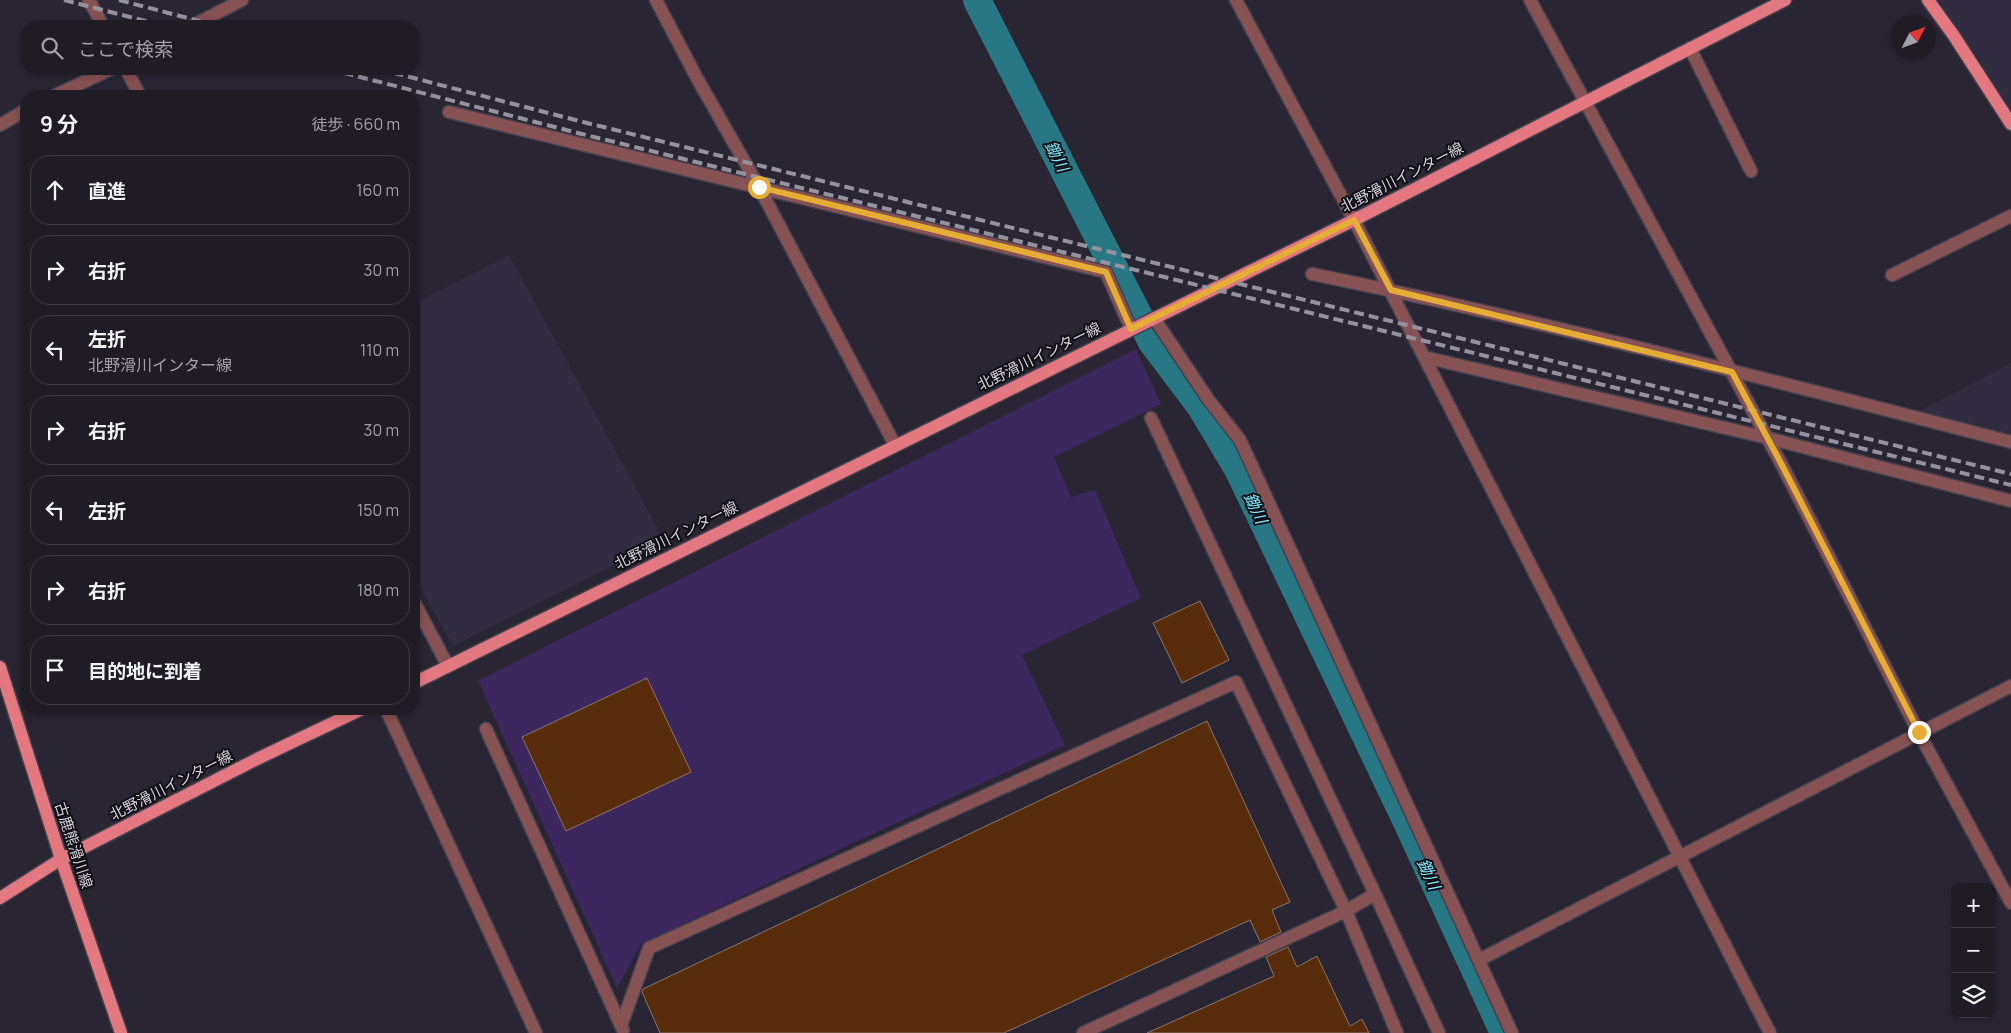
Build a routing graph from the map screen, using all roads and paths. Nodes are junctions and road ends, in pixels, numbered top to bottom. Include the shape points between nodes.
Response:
1 (89, 0) edge
2 (242, 0) edge
3 (656, 0) edge
4 (1236, 0) edge
5 (1530, 0) edge
6 (1785, 0) edge
7 (1928, 0) edge
8 (100, 20) edge
9 (204, 20) edge
10 (1690, 48) junction
11 (98, 75) edge
12 (129, 75) edge
13 (67, 90) edge
14 (137, 90) edge
15 (1585, 102) junction
16 (449, 112) dead end
17 (20, 113) edge
18 (2011, 124) edge
19 (0, 125) edge
20 (1751, 171) dead end
21 (759, 187) junction
22 (2011, 216) edge
23 (1354, 220) junction
24 (1312, 274) dead end
25 (1892, 275) dead end
26 (1391, 290) junction
27 (1154, 318) junction
28 (1131, 329) junction
29 (1424, 357) junction
30 (1732, 372) junction
31 (1151, 418) dead end
32 (1768, 438) junction
33 (2011, 442) edge
34 (895, 445) junction
35 (2011, 501) edge
36 (420, 613) edge
37 (448, 666) junction
38 (0, 667) edge
39 (420, 680) edge
40 (2011, 686) edge
41 (349, 715) edge
42 (389, 715) edge
43 (486, 729) dead end
44 (1919, 732) junction
45 (1681, 857) junction
46 (61, 859) junction
47 (1374, 894) junction
48 (0, 898) edge
49 (2010, 898) edge
50 (1346, 910) junction
51 (1479, 960) junction
52 (623, 1030) edge
53 (121, 1033) edge
54 (536, 1033) edge
55 (1083, 1033) edge
56 (1397, 1033) edge
57 (1439, 1033) edge
58 (1512, 1033) edge
59 (1770, 1033) edge

1 - 8 street
2 - 9 street
3 - 21 street
4 - 23 street
5 - 15 street
6 - 10 main road, 北野滑川インター線
7 - 18 main road
10 - 15 main road, 北野滑川インター線
10 - 20 street
11 - 13 street
12 - 14 street
15 - 23 main road, 北野滑川インター線
15 - 30 street
16 - 21 street
17 - 19 street
21 - 28 street via 1106,272
21 - 34 street
22 - 25 street
23 - 26 street
23 - 27 main road, 北野滑川インター線
24 - 26 street
26 - 29 street
26 - 30 street
27 - 28 main road, 北野滑川インター線
27 - 51 street via 1208,399 1240,440
28 - 34 main road, 北野滑川インター線
29 - 32 street
29 - 45 street
30 - 32 street
30 - 33 street
31 - 47 street
32 - 35 street
32 - 44 street
34 - 37 main road, 北野滑川インター線
36 - 37 street
37 - 39 main road, 北野滑川インター線
38 - 46 main road, 古鹿熊滑川線
40 - 44 street
41 - 46 main road, 北野滑川インター線
42 - 54 street
43 - 52 street
44 - 45 street
44 - 49 street
45 - 51 street
45 - 59 street
46 - 48 main road, 北野滑川インター線
46 - 53 main road, 古鹿熊滑川線
47 - 50 street
47 - 57 street
50 - 52 street via 1236,682 649,948
50 - 55 street
50 - 56 street
51 - 58 street

